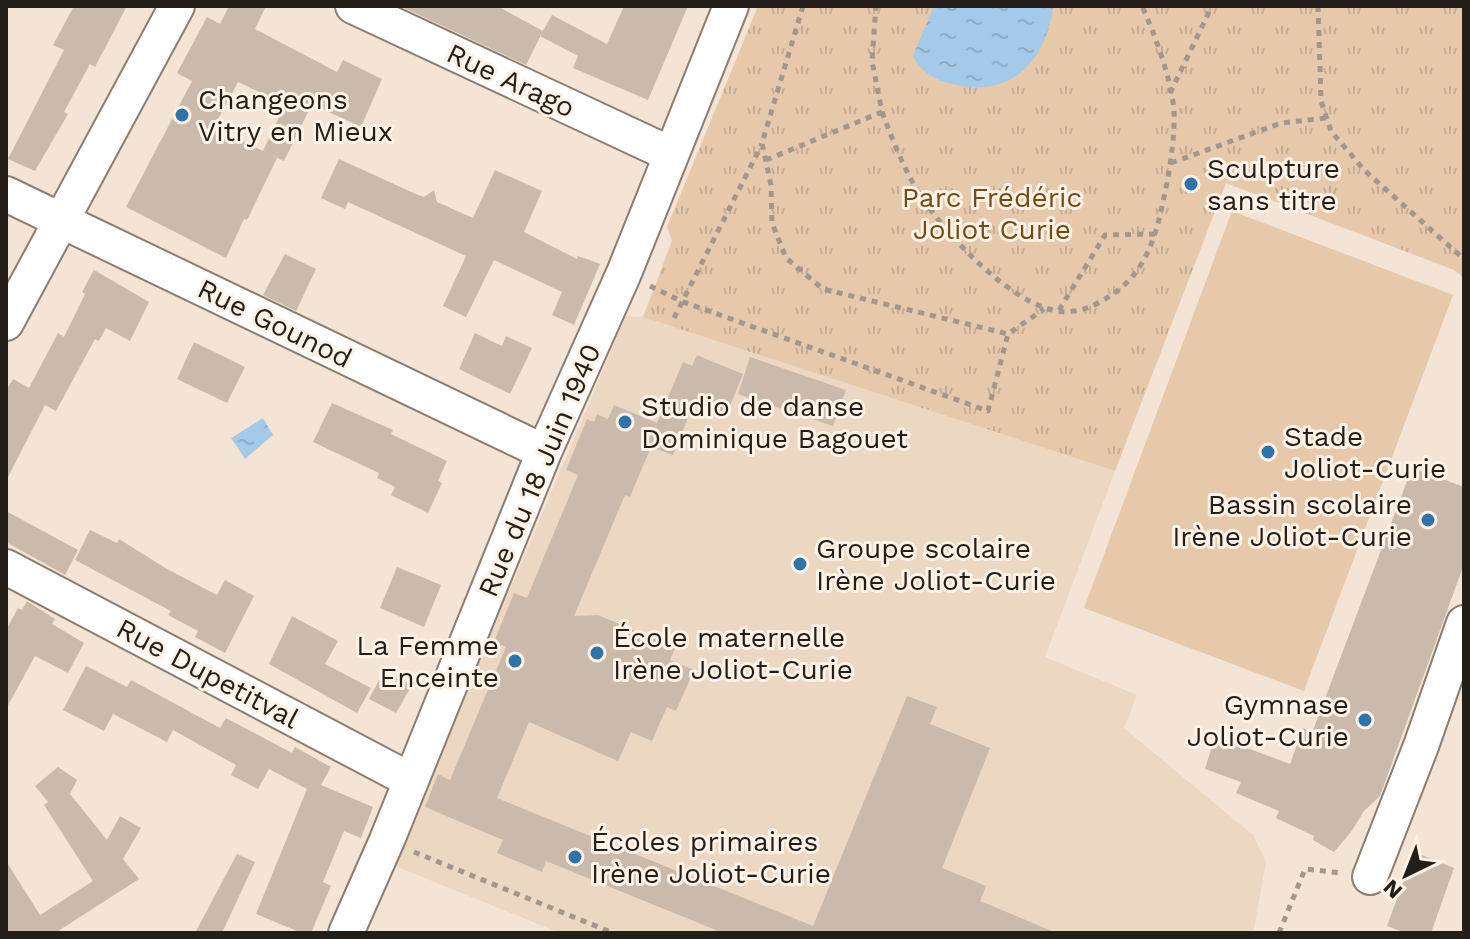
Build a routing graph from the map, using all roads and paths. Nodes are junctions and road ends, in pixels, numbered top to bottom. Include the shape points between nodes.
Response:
1 (177, 6) edge
2 (353, 6) edge
3 (731, 6) edge
4 (803, 6) edge
5 (876, 6) edge
6 (1142, 6) edge
7 (1212, 6) edge
8 (1318, 6) edge
9 (1170, 94) junction
10 (882, 112) junction
11 (1326, 118) junction
12 (762, 143) junction
13 (670, 154) junction
14 (766, 160) junction
15 (1170, 163) junction
16 (6, 194) edge
17 (60, 219) junction
18 (1156, 234) junction
19 (1464, 259) edge
20 (681, 301) junction
21 (1044, 309) junction
22 (1059, 310) junction
23 (674, 318) dead end
24 (6, 323) edge
25 (1008, 334) junction
26 (544, 452) junction
27 (6, 567) edge
28 (1464, 623) edge
29 (410, 780) junction
30 (387, 840) junction
31 (1370, 877) joint
32 (346, 933) edge
33 (613, 933) edge
34 (1279, 933) edge

1 - 17 street
2 - 13 street, Rue Arago
3 - 13 street, Rue du 18 Juin 1940
4 - 12 path
5 - 10 path via 872,61
6 - 9 path
7 - 9 path
8 - 11 path
9 - 15 path
10 - 14 path
10 - 21 path via 918,191 954,237 989,274
11 - 15 path via 1281,123
11 - 19 path via 1364,170
12 - 14 path
12 - 20 path
13 - 26 street, Rue du 18 Juin 1940
14 - 25 path via 772,223 786,258 823,289
15 - 18 path
16 - 17 street, Rue Gounod
17 - 24 street
17 - 26 street, Rue Gounod
18 - 22 path via 1128,284 1099,303 1073,312
18 - 22 path via 1105,235
20 - 23 path
20 - 25 path via 988,411
21 - 22 path
21 - 25 path
26 - 29 street, Rue du 18 Juin 1940
27 - 29 street, Rue Dupetitval
28 - 31 street
29 - 30 street, Rue du 18 Juin 1940
30 - 32 street, Rue du 18 Juin 1940
30 - 33 path
31 - 34 path via 1305,869

